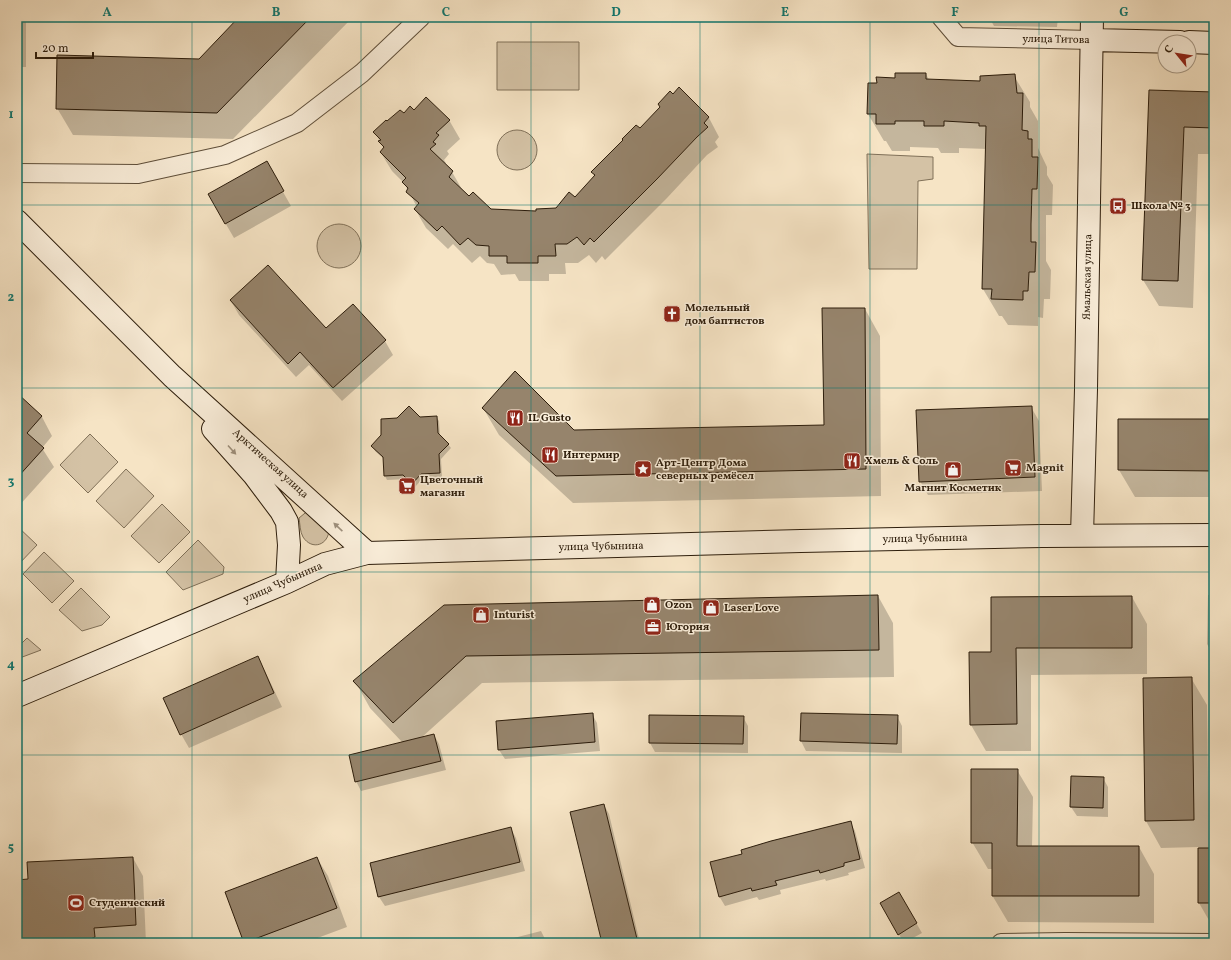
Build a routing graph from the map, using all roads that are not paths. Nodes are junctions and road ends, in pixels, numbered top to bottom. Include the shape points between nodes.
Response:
1 (422, 17) edge
2 (941, 17) edge
3 (1092, 17) edge
4 (1092, 40) junction
5 (1157, 41) edge
6 (1197, 42) edge
7 (1214, 43) edge
8 (17, 173) edge
9 (17, 221) edge
10 (172, 376) junction
11 (1214, 535) edge
12 (1082, 536) junction
13 (367, 553) junction
14 (286, 582) junction
15 (17, 696) edge
16 (1001, 943) edge
17 (1214, 943) edge

1 - 8 street via 362,73 296,123 225,155 138,174
2 - 4 street, улица Титова via 958,37
3 - 4 street, Ямальская улица
4 - 5 street, улица Титова
4 - 12 street, Ямальская улица
6 - 7 street
9 - 10 street, Арктическая улица
13 -> 10 street, Арктическая улица
10 -> 14 street, Арктическая улица via 204,419 254,475 281,511 287,522 290,545
11 - 12 street, улица Чубынина
12 - 13 street, улица Чубынина
13 - 14 street, улица Чубынина via 325,564
14 - 15 street, улица Чубынина
16 - 17 street

